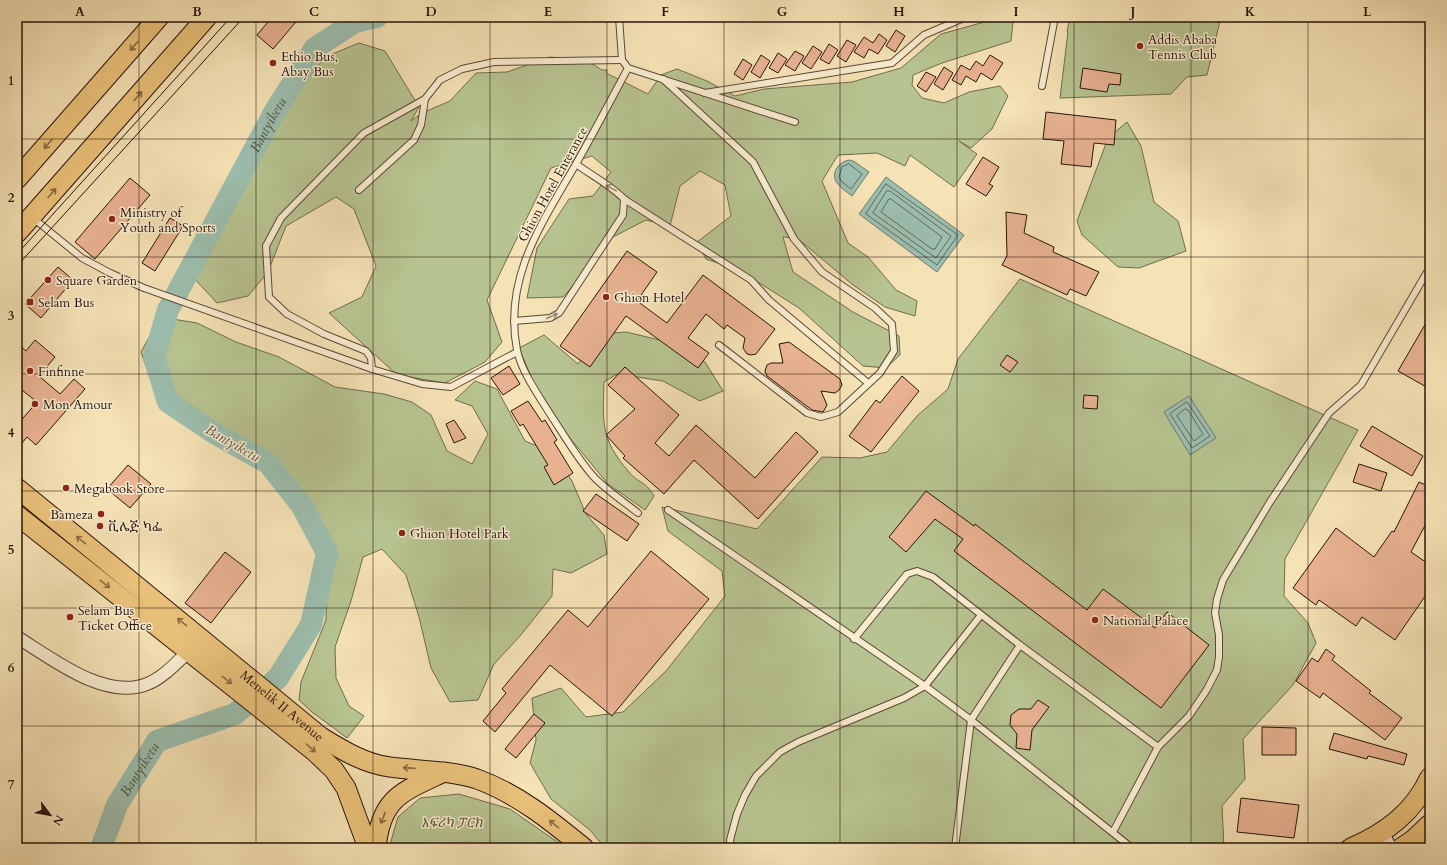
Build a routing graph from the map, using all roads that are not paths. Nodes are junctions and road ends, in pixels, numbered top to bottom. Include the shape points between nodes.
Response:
1 (159, 17) edge
2 (207, 17) edge
3 (619, 17) edge
4 (966, 17) edge
5 (1055, 17) edge
6 (622, 60) junction
7 (628, 68) junction
8 (663, 79) junction
9 (1042, 86) dead end
10 (706, 93) junction
11 (425, 99) junction
12 (795, 122) dead end
13 (576, 164) junction
14 (17, 179) edge
15 (359, 190) dead end
16 (624, 199) junction
17 (31, 216) junction
18 (17, 233) edge
19 (1430, 267) edge
20 (514, 321) junction
21 (719, 345) dead end
22 (517, 352) junction
23 (372, 369) junction
24 (868, 383) junction
25 (17, 488) edge
26 (668, 510) dead end
27 (638, 513) dead end
28 (17, 515) edge
29 (982, 615) junction
30 (17, 637) edge
31 (854, 639) junction
32 (1020, 645) junction
33 (200, 651) junction
34 (925, 686) junction
35 (971, 720) junction
36 (291, 722) junction
37 (1158, 747) junction
38 (445, 771) junction
39 (1430, 777) edge
40 (1411, 808) junction
41 (1429, 825) edge
42 (1113, 832) junction
43 (1370, 844) edge
44 (368, 848) edge
45 (376, 848) edge
46 (584, 848) edge
47 (731, 848) edge
48 (954, 848) edge
49 (1132, 848) edge
50 (1401, 848) edge

1 -> 14 main road
17 -> 2 main road
3 - 6 lane
4 - 10 lane via 924,35 892,63
5 - 9 lane
6 - 7 lane
6 - 11 lane via 494,62 451,74 440,80
7 - 8 lane
7 - 13 lane, Ghion Hotel Enterance
8 - 10 lane
8 - 24 lane via 753,162 794,239 822,272 875,308 892,324 894,351 880,373
10 - 12 lane
11 - 15 lane via 421,125 414,140
11 - 23 lane via 364,134 281,218 266,246 269,297 287,314 318,331 366,351 371,358
16 -> 13 lane
13 - 20 lane, Ghion Hotel Enterance via 546,212 528,249 518,282
20 -> 16 lane via 550,318 559,312 623,215
16 - 24 lane via 751,280 769,300
17 - 18 main road
17 - 23 lane via 82,258 110,273 144,288
19 - 37 lane via 1361,385 1329,413 1270,502 1223,580 1216,599 1215,613 1219,642 1217,670 1189,716
20 - 22 lane, Ghion Hotel Enterance
21 - 24 lane via 807,413 821,417 838,412
22 - 23 lane via 451,387 422,384
22 - 27 lane, Ghion Hotel Enterance via 532,386 572,449 594,477
33 -> 25 main road, Menelik II Avenue
26 - 31 lane
28 -> 33 main road, Menelik II Avenue
29 - 31 lane via 933,577 917,570 907,574
29 - 32 lane
29 - 34 lane
30 - 33 street via 66,667 98,683 116,688 147,684
31 - 34 lane
32 - 35 lane
32 - 37 lane
33 - 36 main road, Menelik II Avenue
34 - 35 lane
34 - 47 lane via 904,698 780,752 756,776 744,795 730,840
35 - 42 lane
35 - 48 lane
38 -> 36 main road, Menelik II Avenue via 389,767 364,761
36 -> 44 main road, Menelik II Avenue via 334,770 346,788
37 - 42 lane
38 -> 45 main road via 406,790 394,799 386,809 378,830
46 -> 38 main road, Menelik II Avenue via 540,812 512,796 478,780
39 - 40 main road via 1421,796
40 - 41 main road
40 - 43 main road
41 - 50 main road
42 - 49 lane

